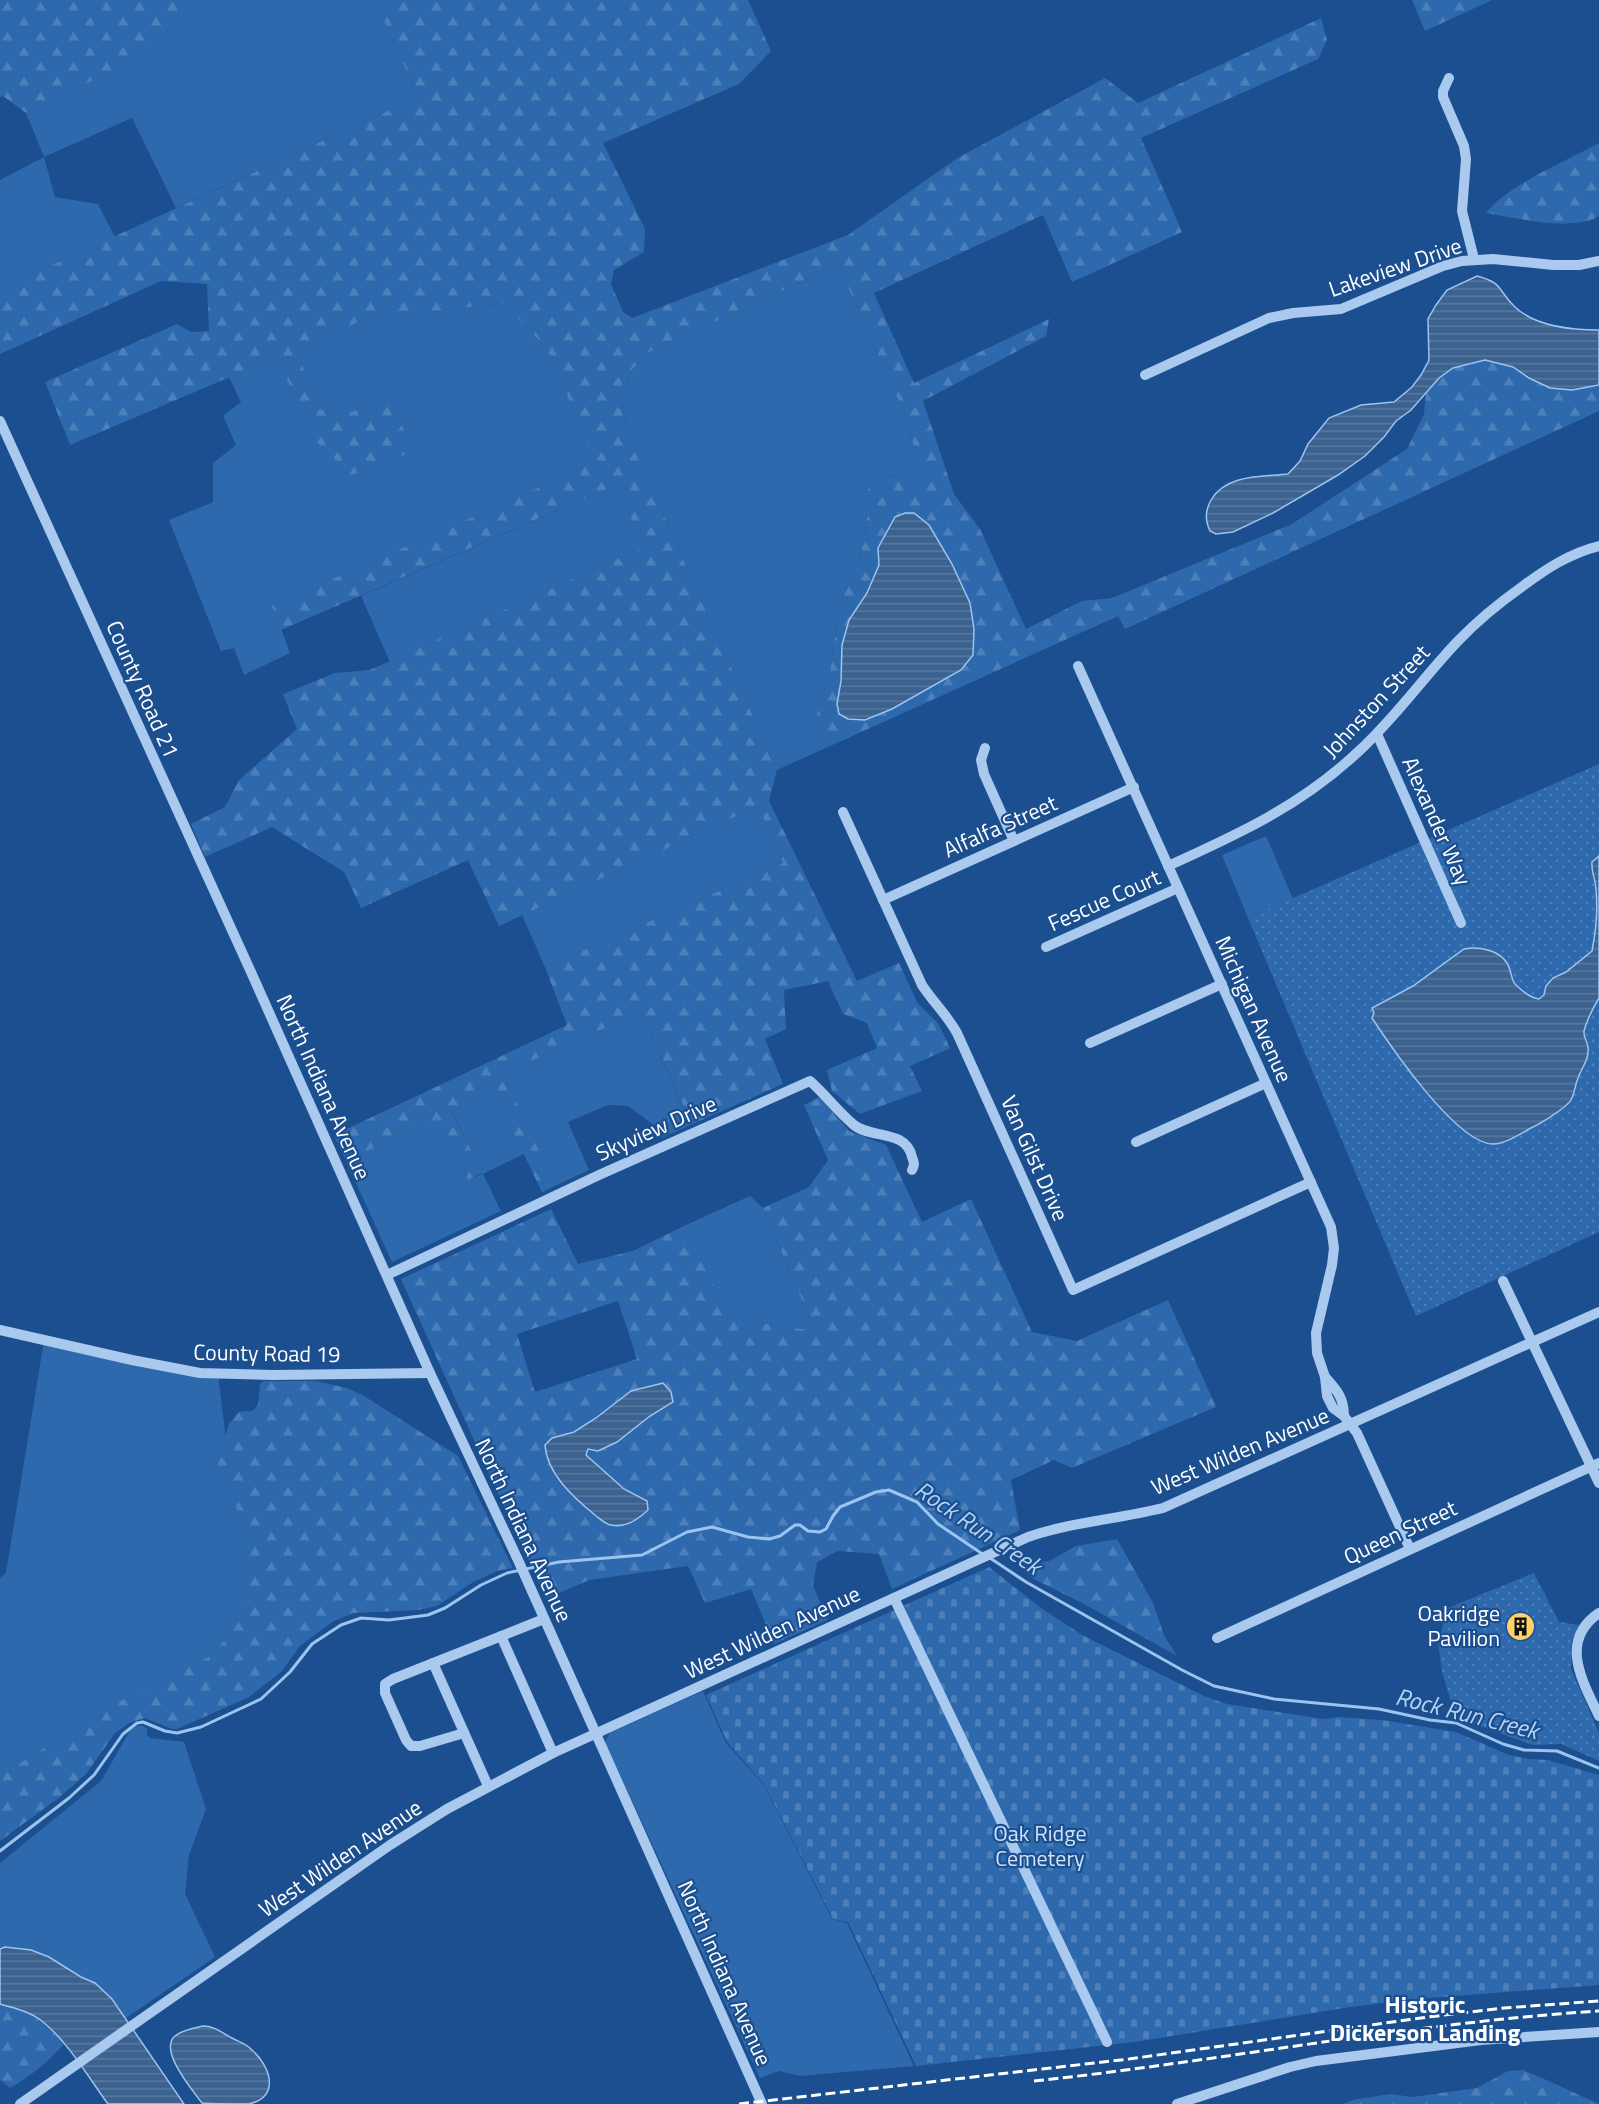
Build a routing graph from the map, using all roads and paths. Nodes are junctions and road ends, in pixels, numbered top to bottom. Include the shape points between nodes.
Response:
1 (1449, 78) dead end
2 (1474, 259) junction
3 (1599, 261) edge
4 (1145, 375) dead end
5 (0, 421) edge
6 (1599, 546) edge
7 (1078, 666) dead end
8 (1377, 734) junction
9 (985, 748) dead end
10 (1134, 787) junction
11 (843, 812) dead end
12 (1014, 841) junction
13 (1168, 866) junction
14 (1178, 888) junction
15 (883, 900) junction
16 (1461, 923) dead end
17 (1046, 947) dead end
18 (251, 972) joint
19 (1222, 984) junction
20 (1090, 1043) dead end
21 (1266, 1083) junction
22 (1136, 1142) dead end
23 (912, 1170) dead end
24 (1311, 1182) junction
25 (387, 1275) junction
26 (1503, 1281) dead end
27 (1599, 1312) edge
28 (0, 1330) edge
29 (1532, 1342) junction
30 (430, 1373) junction
31 (1348, 1420) junction
32 (1595, 1464) edge
33 (1599, 1483) edge
34 (1410, 1549) junction
35 (894, 1598) junction
36 (1599, 1613) edge
37 (544, 1619) junction
38 (501, 1636) junction
39 (1217, 1638) dead end
40 (433, 1663) junction
41 (1599, 1716) edge
42 (464, 1733) junction
43 (596, 1734) junction
44 (553, 1753) junction
45 (488, 1786) junction
46 (1599, 2032) edge
47 (1107, 2042) dead end
48 (20, 2104) edge
49 (762, 2104) edge
50 (1177, 2104) edge

1 - 2 street via 1443,97 1464,146 1462,211
2 - 3 street, Lakeview Drive via 1553,265
2 - 4 street, Lakeview Drive via 1443,266 1341,309 1269,318
5 - 18 street, County Road 21
6 - 8 street, Johnston Street via 1569,556 1500,603 1456,644
7 - 10 street, Michigan Avenue
8 - 13 street, Johnston Street via 1292,804
8 - 16 street, Alexander Way
9 - 12 street via 981,760 984,774
10 - 12 street, Alfalfa Street
10 - 13 street, Michigan Avenue
11 - 15 street, Van Gilst Drive
12 - 15 street, Alfalfa Street
13 - 14 street, Michigan Avenue
14 - 17 street, Fescue Court
14 - 19 street, Michigan Avenue
15 - 24 street, Van Gilst Drive via 921,985 957,1033 1073,1290
18 - 25 street, North Indiana Avenue
19 - 20 street
19 - 21 street, Michigan Avenue
21 - 22 street
21 - 24 street, Michigan Avenue
23 - 25 street, Skyview Drive via 911,1151 906,1144 895,1137 856,1127 810,1082 598,1175
24 - 31 street, Michigan Avenue via 1330,1227 1334,1248 1316,1333 1317,1353 1327,1396 1333,1408
25 - 30 street, North Indiana Avenue
26 - 29 street
27 - 29 street, West Wilden Avenue
28 - 30 street, County Road 19 via 200,1373
29 - 31 street, West Wilden Avenue
29 - 32 street
30 - 37 street, North Indiana Avenue
31 - 34 street, Michigan Avenue
31 - 35 street, West Wilden Avenue via 1163,1508 1052,1528
32 - 33 street
32 - 34 street, Queen Street
34 - 39 street, Queen Street
35 - 43 street, West Wilden Avenue
35 - 47 street
36 - 41 street via 1585,1626 1577,1649 1578,1671
37 - 38 street
37 - 43 street, North Indiana Avenue
38 - 40 street
38 - 44 street
40 - 42 street
40 - 42 street via 389,1681 385,1693 411,1746
42 - 45 street
43 - 44 street, West Wilden Avenue
43 - 49 street, North Indiana Avenue
44 - 45 street, West Wilden Avenue
45 - 48 street, West Wilden Avenue via 390,1845
46 - 50 street via 1481,2040 1316,2061

